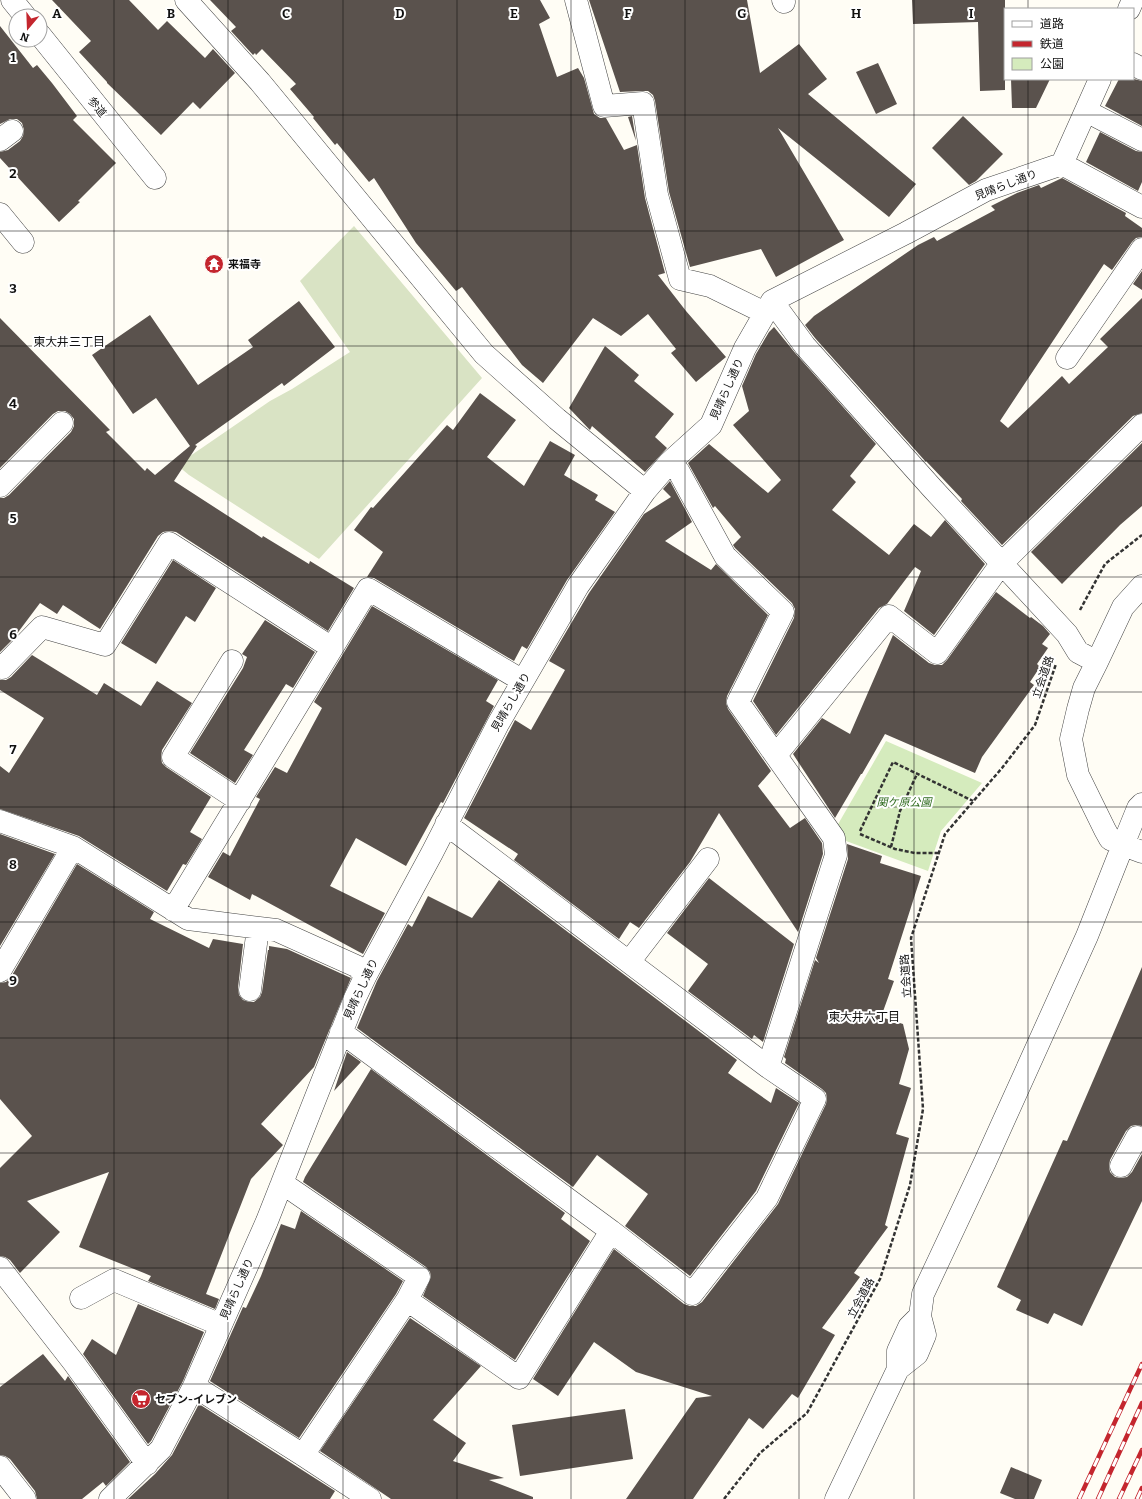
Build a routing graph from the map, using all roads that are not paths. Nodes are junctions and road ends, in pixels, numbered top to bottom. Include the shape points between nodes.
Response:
1 (12, 0) edge
2 (186, 0) edge
3 (576, 0) edge
4 (18, 8) edge
5 (48, 45) edge
6 (1100, 80) edge
7 (1086, 111) junction
8 (1142, 140) edge
9 (1062, 164) junction
10 (155, 178) dead end
11 (1142, 206) edge
12 (1, 217) edge
13 (22, 242) dead end
14 (1142, 249) edge
15 (768, 307) junction
16 (1067, 358) dead end
17 (62, 423) dead end
18 (1142, 424) edge
19 (669, 463) junction
20 (0, 486) edge
21 (646, 491) junction
22 (1001, 564) junction
23 (1142, 586) edge
24 (332, 648) junction
25 (232, 661) dead end
26 (1097, 662) junction
27 (2, 668) dead end
28 (523, 681) junction
29 (776, 755) junction
30 (240, 800) junction
31 (1142, 804) edge
32 (0, 821) edge
33 (446, 824) junction
34 (73, 847) junction
35 (1132, 848) edge
36 (708, 859) dead end
37 (173, 910) junction
38 (258, 928) junction
39 (629, 962) junction
40 (0, 972) edge
41 (366, 975) junction
42 (250, 990) dead end
43 (341, 1032) junction
44 (768, 1067) junction
45 (1137, 1137) dead end
46 (1122, 1166) dead end
47 (282, 1183) junction
48 (611, 1231) junction
49 (0, 1268) edge
50 (81, 1298) dead end
51 (406, 1300) junction
52 (221, 1325) junction
53 (194, 1386) junction
54 (303, 1455) junction
55 (147, 1464) junction
56 (0, 1467) edge
57 (346, 1492) edge
58 (113, 1498) edge
59 (25, 1499) edge
60 (370, 1499) edge
61 (836, 1499) edge

1 - 4 street
2 - 21 street via 260,82 484,354 557,419
3 - 15 street via 604,106 643,103 658,195 680,279 710,286
5 - 10 street, 参道
6 - 7 street
7 - 8 street
7 - 9 street
9 - 11 street
9 - 15 street, 見晴らし通り via 986,190
12 - 13 street
14 - 16 street
15 - 19 street, 見晴らし通り via 745,348 711,425
15 - 22 street
17 - 20 street
18 - 22 street
19 - 21 street, 見晴らし通り
19 - 29 street via 679,472 725,556 783,612 738,702
21 - 28 street, 見晴らし通り via 578,586
22 - 26 street via 1067,634 1078,652
22 - 29 street via 937,653 889,616
23 - 26 street via 1123,607
24 - 27 street via 169,543 105,644 42,627
24 - 28 street via 368,589
24 - 30 street
25 - 30 street via 173,757
26 - 35 street via 1084,688 1071,739 1078,775 1110,839
28 - 33 street, 見晴らし通り
29 - 44 street via 834,838 836,855
30 - 37 street
31 - 35 street via 1138,808
32 - 34 street
33 - 39 street
33 - 41 street, 見晴らし通り
34 - 37 street
34 - 40 street
35 - 61 street via 1084,942 923,1294 920,1316 925,1335 917,1354 898,1369
36 - 39 street
37 - 38 street via 188,919
38 - 41 street via 276,930 356,966
38 - 42 street
39 - 44 street
41 - 43 street, 見晴らし通り
43 - 47 street, 見晴らし通り
43 - 48 street
44 - 48 street via 815,1099 767,1198 692,1294
45 - 46 street
47 - 51 street via 419,1277
47 - 52 street, 見晴らし通り
48 - 51 street via 519,1378
49 - 55 street via 74,1363
50 - 52 street via 114,1280
51 - 54 street
52 - 53 street, 見晴らし通り
53 - 54 street
53 - 55 street, 見晴らし通り via 161,1449
54 - 57 street
55 - 58 street, 見晴らし通り
56 - 59 street
57 - 60 street

